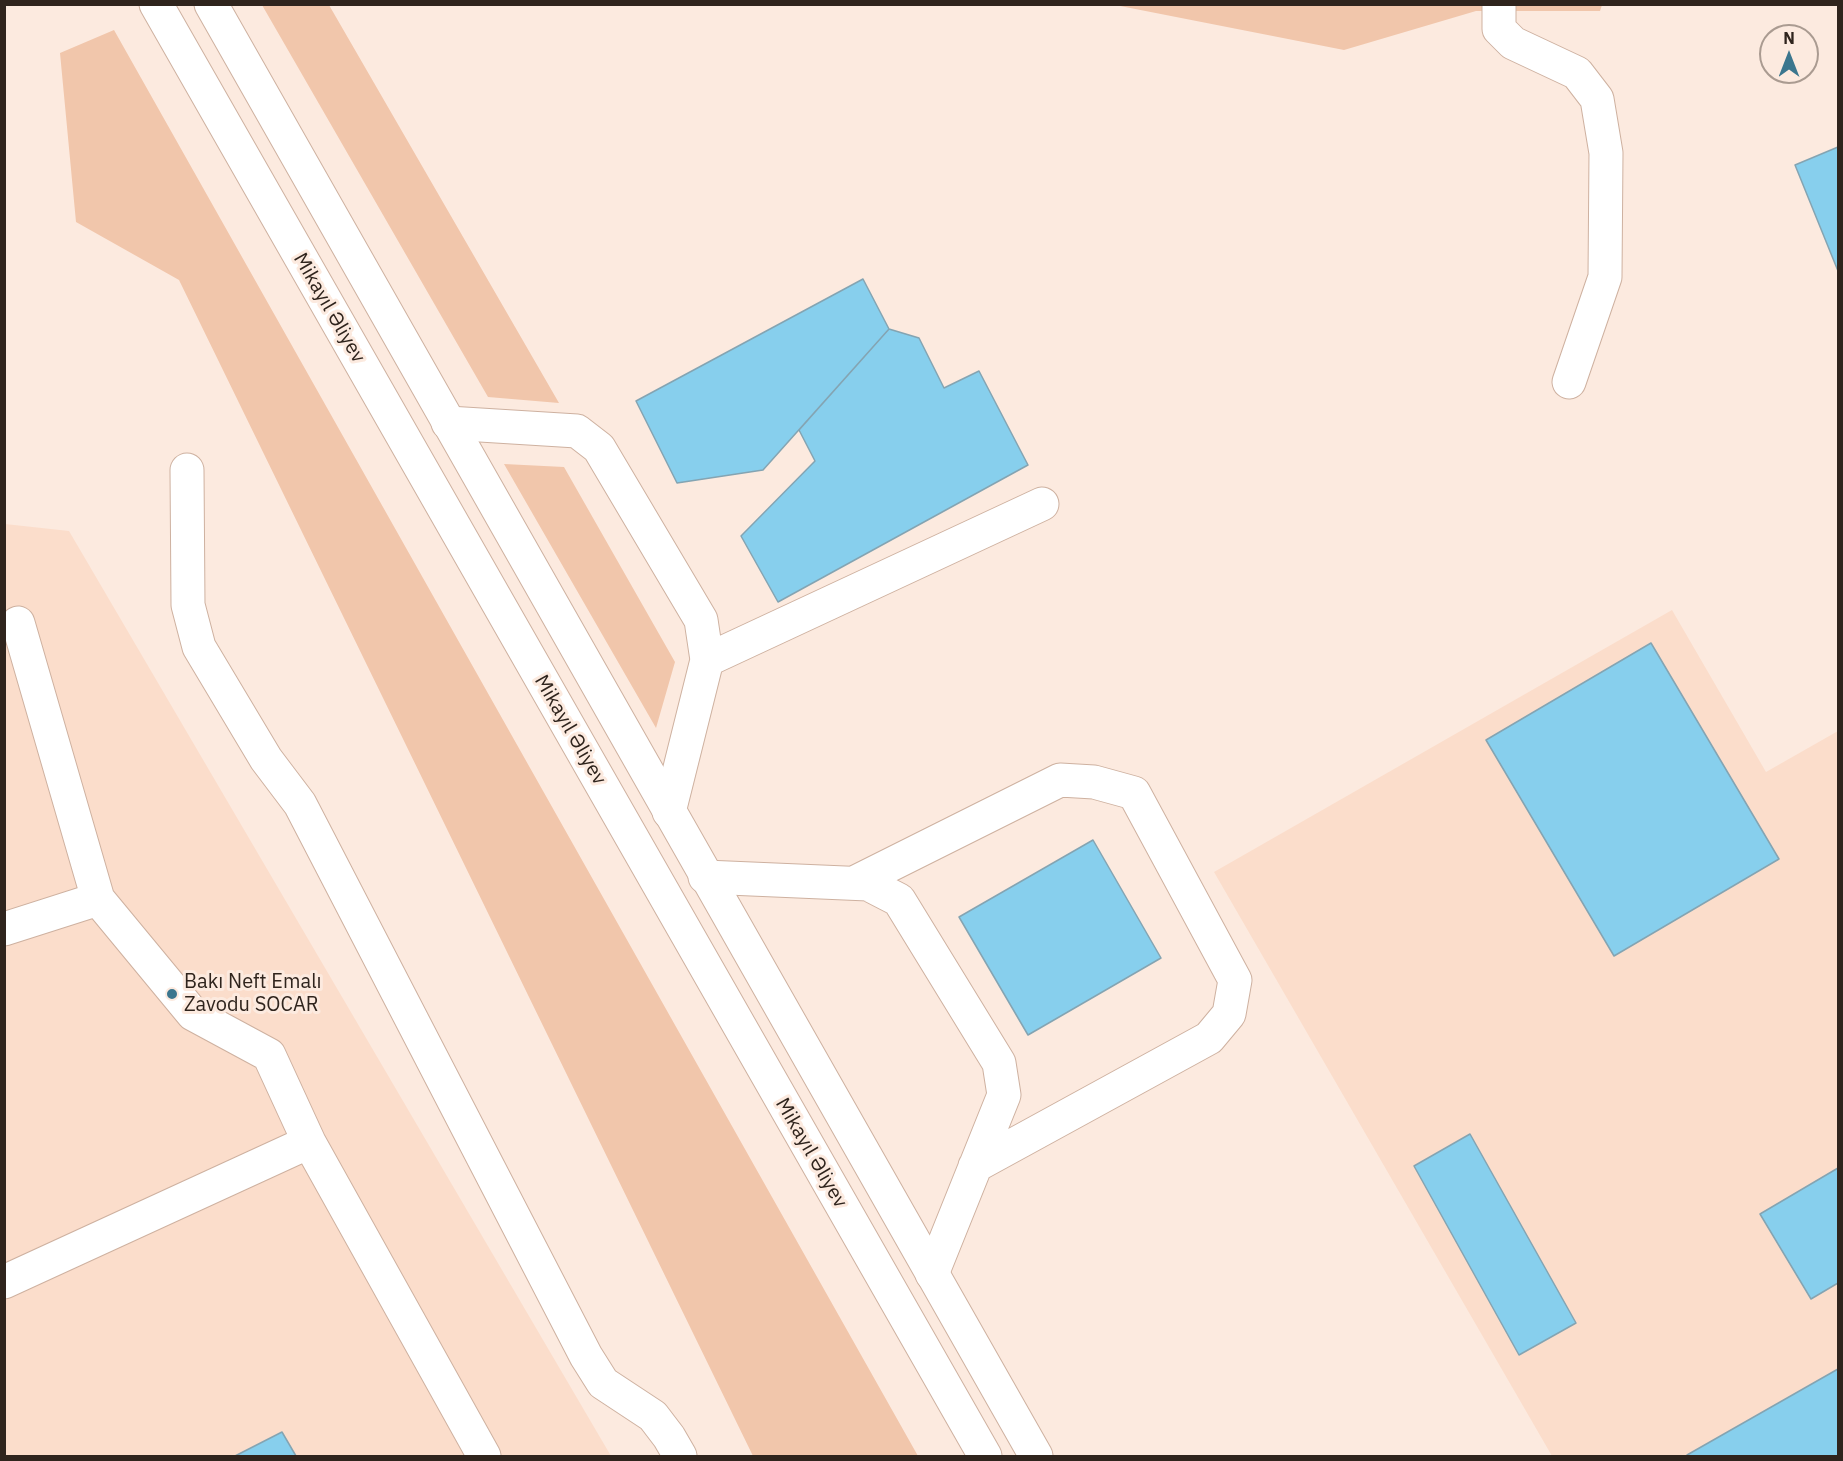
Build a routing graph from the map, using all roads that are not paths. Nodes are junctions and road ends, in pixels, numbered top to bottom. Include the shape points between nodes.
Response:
1 (156, 4) edge
2 (211, 4) edge
3 (1499, 4) edge
4 (1569, 382) dead end
5 (448, 423) junction
6 (187, 470) dead end
7 (1042, 504) dead end
8 (18, 623) dead end
9 (707, 660) junction
10 (669, 812) junction
11 (705, 876) junction
12 (854, 884) junction
13 (98, 899) junction
14 (4, 929) edge
15 (309, 1142) junction
16 (975, 1166) junction
17 (932, 1274) junction
18 (4, 1282) edge
19 (484, 1456) edge
20 (680, 1456) edge
21 (985, 1456) edge
22 (1036, 1456) edge

1 - 21 main road, Mikayıl Əliyev
2 - 5 main road
3 - 4 main road via 1499,29 1513,43 1577,73 1597,99 1606,153 1605,277
5 - 9 main road via 577,431 599,448 701,620
5 - 10 main road
6 - 20 main road via 189,605 199,647 266,759 300,804 586,1356 603,1383 653,1416
7 - 9 main road
8 - 13 main road
9 - 10 main road
10 - 11 main road
11 - 12 main road
11 - 17 main road
12 - 16 main road via 868,884 898,900 999,1063 1004,1095
12 - 16 main road via 1060,780 1094,782 1134,793 1235,980 1230,1014 1209,1038
13 - 14 main road
13 - 15 main road via 193,1014 269,1055
15 - 18 main road
15 - 19 main road
16 - 17 main road
17 - 22 main road

